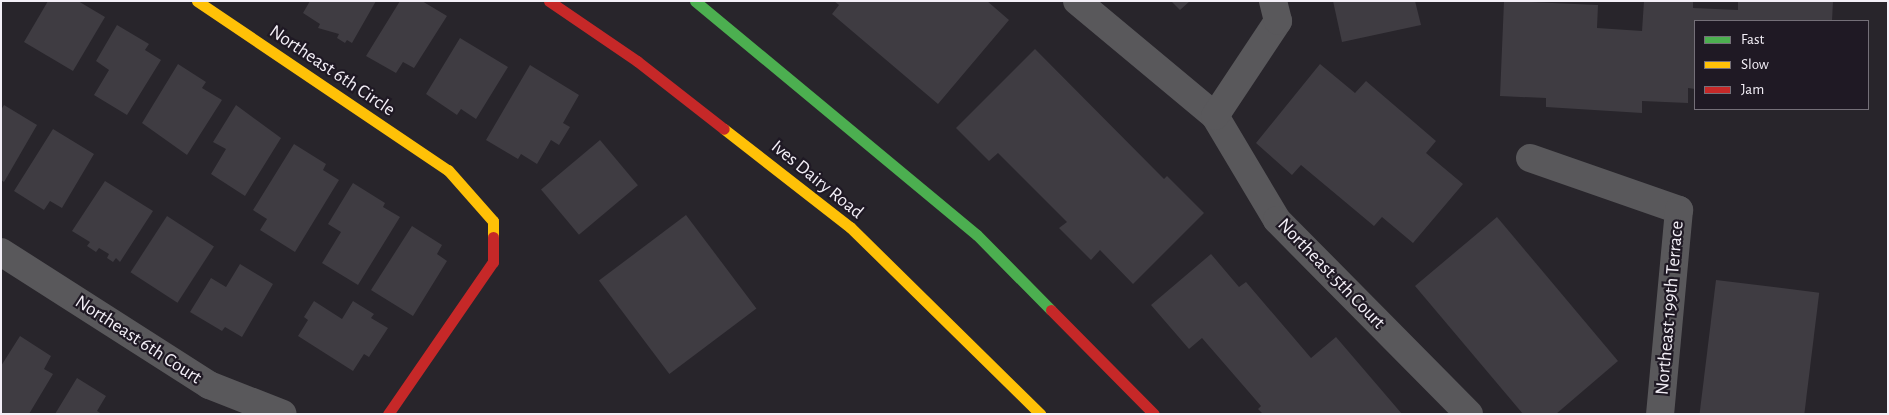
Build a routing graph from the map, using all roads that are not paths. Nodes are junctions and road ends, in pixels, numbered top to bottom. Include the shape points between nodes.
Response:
1 (197, 1) edge
2 (549, 1) edge
3 (695, 1) edge
4 (1077, 1) edge
5 (1273, 1) edge
6 (1215, 116) junction
7 (1530, 158) dead end
8 (1, 252) edge
9 (283, 414) edge
10 (388, 414) edge
11 (1040, 414) edge
12 (1154, 414) edge
13 (1470, 414) edge
14 (1660, 414) edge

1 - 10 main road, Northeast 6th Circle via 448,170 493,221 494,262
2 - 11 main road, Ives Dairy Road via 637,61 850,227
3 - 12 main road via 977,235
4 - 6 street, Northeast 5th Court
5 - 6 street via 1278,21
6 - 13 street, Northeast 5th Court via 1277,220
7 - 14 street, Northeast 199th Terrace via 1679,210
8 - 9 street, Northeast 6th Court via 209,385

